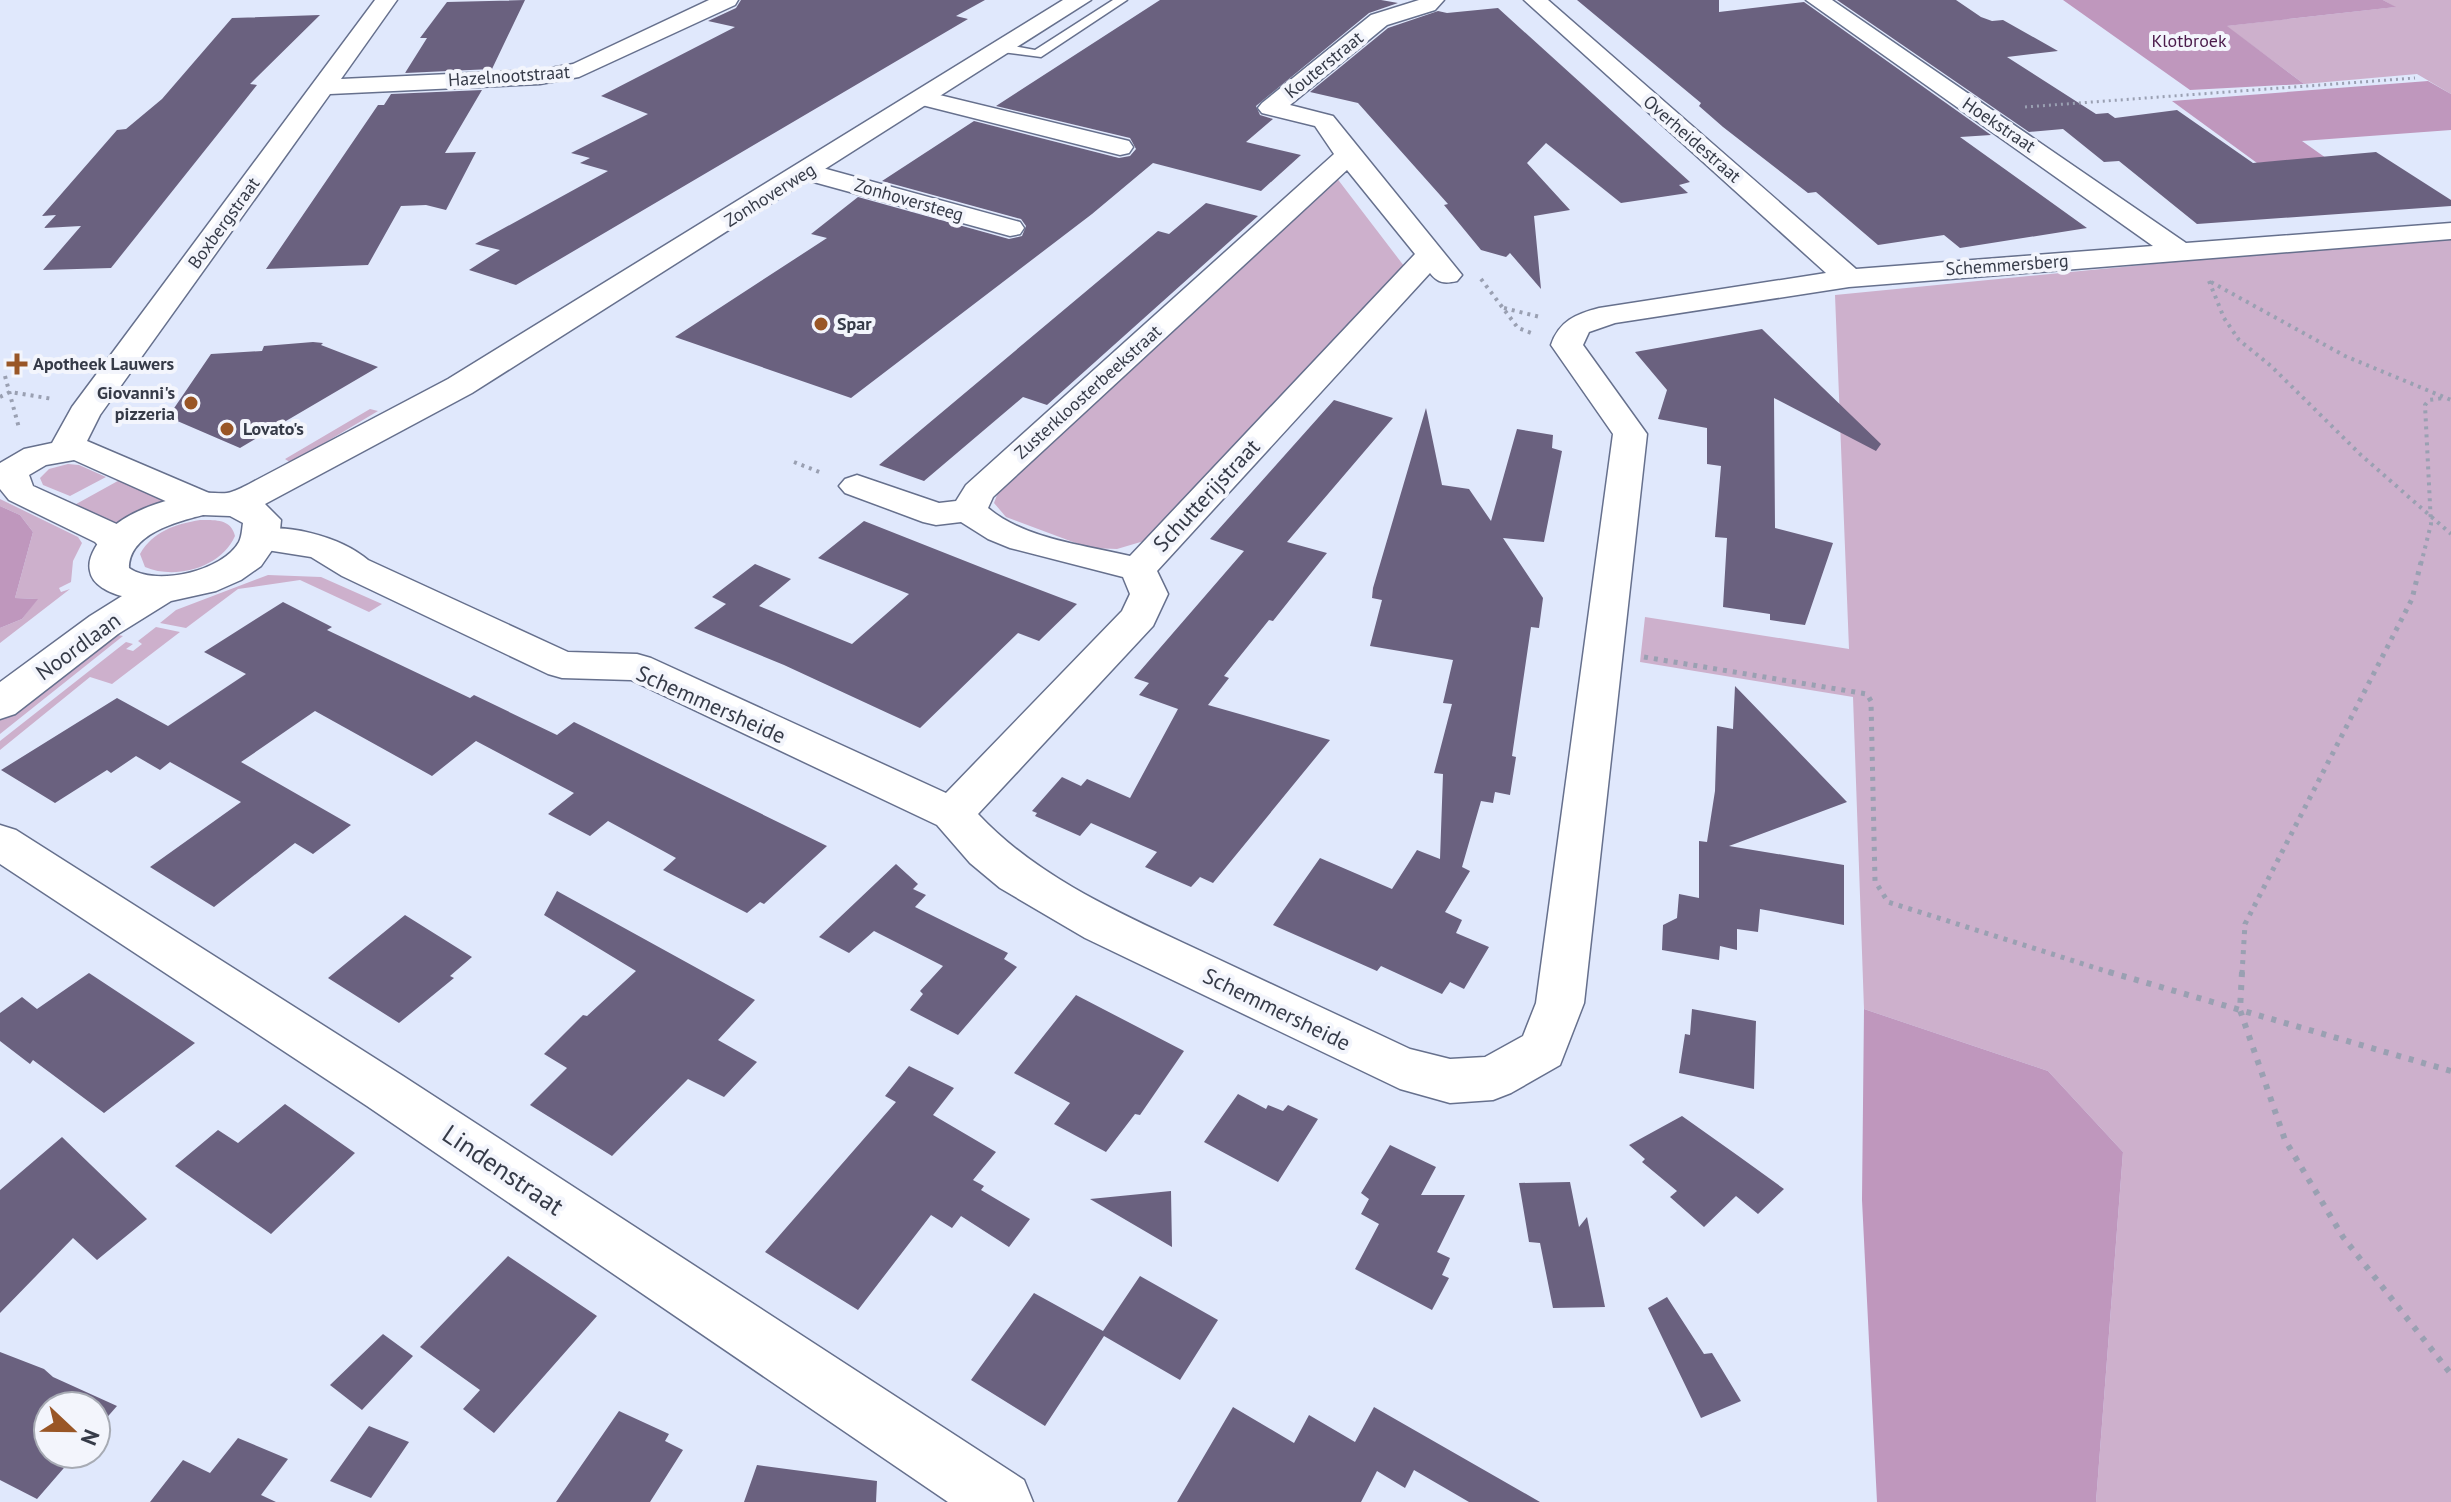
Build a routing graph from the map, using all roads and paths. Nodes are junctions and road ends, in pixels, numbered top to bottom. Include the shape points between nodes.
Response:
1 (386, 0) edge
2 (727, 0) edge
3 (1079, 0) edge
4 (1121, 0) edge
5 (1433, 0) edge
6 (1535, 0) edge
7 (1817, 0) edge
8 (1002, 48) junction
9 (2415, 78) dead end
10 (323, 87) junction
11 (923, 98) junction
12 (1978, 110) junction
13 (1120, 147) dead end
14 (1348, 155) junction
15 (808, 172) junction
16 (1010, 228) dead end
17 (2451, 231) edge
18 (2179, 252) junction
19 (1438, 265) joint
20 (1478, 275) dead end
21 (1849, 278) junction
22 (1503, 308) junction
23 (1553, 330) junction
24 (5, 376) dead end
25 (10, 392) junction
26 (0, 397) edge
27 (2444, 398) junction
28 (54, 399) dead end
29 (2451, 400) edge
30 (66, 449) junction
31 (11, 460) edge
32 (794, 462) dead end
33 (820, 472) dead end
34 (857, 486) dead end
35 (969, 510) junction
36 (2432, 516) junction
37 (240, 517) junction
38 (2451, 534) edge
39 (116, 562) junction
40 (235, 566) junction
41 (355, 568) junction
42 (1138, 569) junction
43 (159, 591) junction
44 (1642, 657) dead end
45 (0, 683) edge
46 (0, 704) edge
47 (952, 814) junction
48 (0, 842) edge
49 (2240, 1010) junction
50 (2451, 1071) edge
51 (2451, 1374) edge
52 (1002, 1502) edge

1 - 10 street, Boxbergstraat
2 - 10 street, Hazelnootstraat via 579,70 540,77
3 - 8 street, Zonhoverweg
4 - 8 lane via 1037,54
5 - 14 street, Kouterstraat via 1379,20 1271,108 1324,121
6 - 21 street, Overheidestraat
7 - 12 street, Hoekstraat
8 - 11 street, Zonhoverweg
9 - 12 path
10 - 30 street, Boxbergstraat via 84,414
11 - 13 street
11 - 15 street, Zonhoverweg
12 - 18 street, Hoekstraat
14 - 19 street, Kouterstraat
14 - 35 street, Zusterkloosterbeekstraat via 978,492
15 - 16 street, Zonhoversteeg
15 - 37 street, Zonhoverweg via 460,386 385,446
17 - 18 street, Schemmersberg
18 - 21 street, Schemmersberg
19 - 42 street, Schutterijstraat
20 - 22 path
21 - 23 street, Schemmersberg via 1615,314
22 - 23 path
22 - 23 path via 1518,328
23 - 47 street, Schemmersheide via 1630,434 1560,1003 1542,1050 1493,1078 1450,1081 1400,1068 1101,925 1016,876
24 - 25 path
25 - 26 path
25 - 28 path
25 - 31 path
27 - 29 path
27 - 36 path via 2425,405
27 - 36 path via 2345,356 2208,281 2239,340
30 - 31 street
30 - 37 street via 93,454
31 - 39 street via 21,493 108,534
32 - 33 path
34 - 35 street via 936,514
35 - 42 street via 978,521 1056,550
36 - 38 path
36 - 49 path via 2412,599 2245,924
37 - 39 street, Noordlaan via 154,518
37 - 40 street, Noordlaan via 251,553
37 - 41 street, Schemmersheide via 332,551
39 - 43 street, Noordlaan via 133,589
39 - 45 street, Noordlaan via 78,618
40 - 41 street, Schemmersheide
40 - 43 street, Noordlaan via 185,587
41 - 47 street, Schemmersheide via 562,665 637,667
42 - 47 street, Schutterijstraat via 1149,594 1139,617
43 - 46 street, Noordlaan via 104,625
44 - 49 path via 1867,694 1875,881 1888,902
48 - 52 street, Lindenstraat
49 - 50 path
49 - 51 path via 2285,1140 2343,1237

